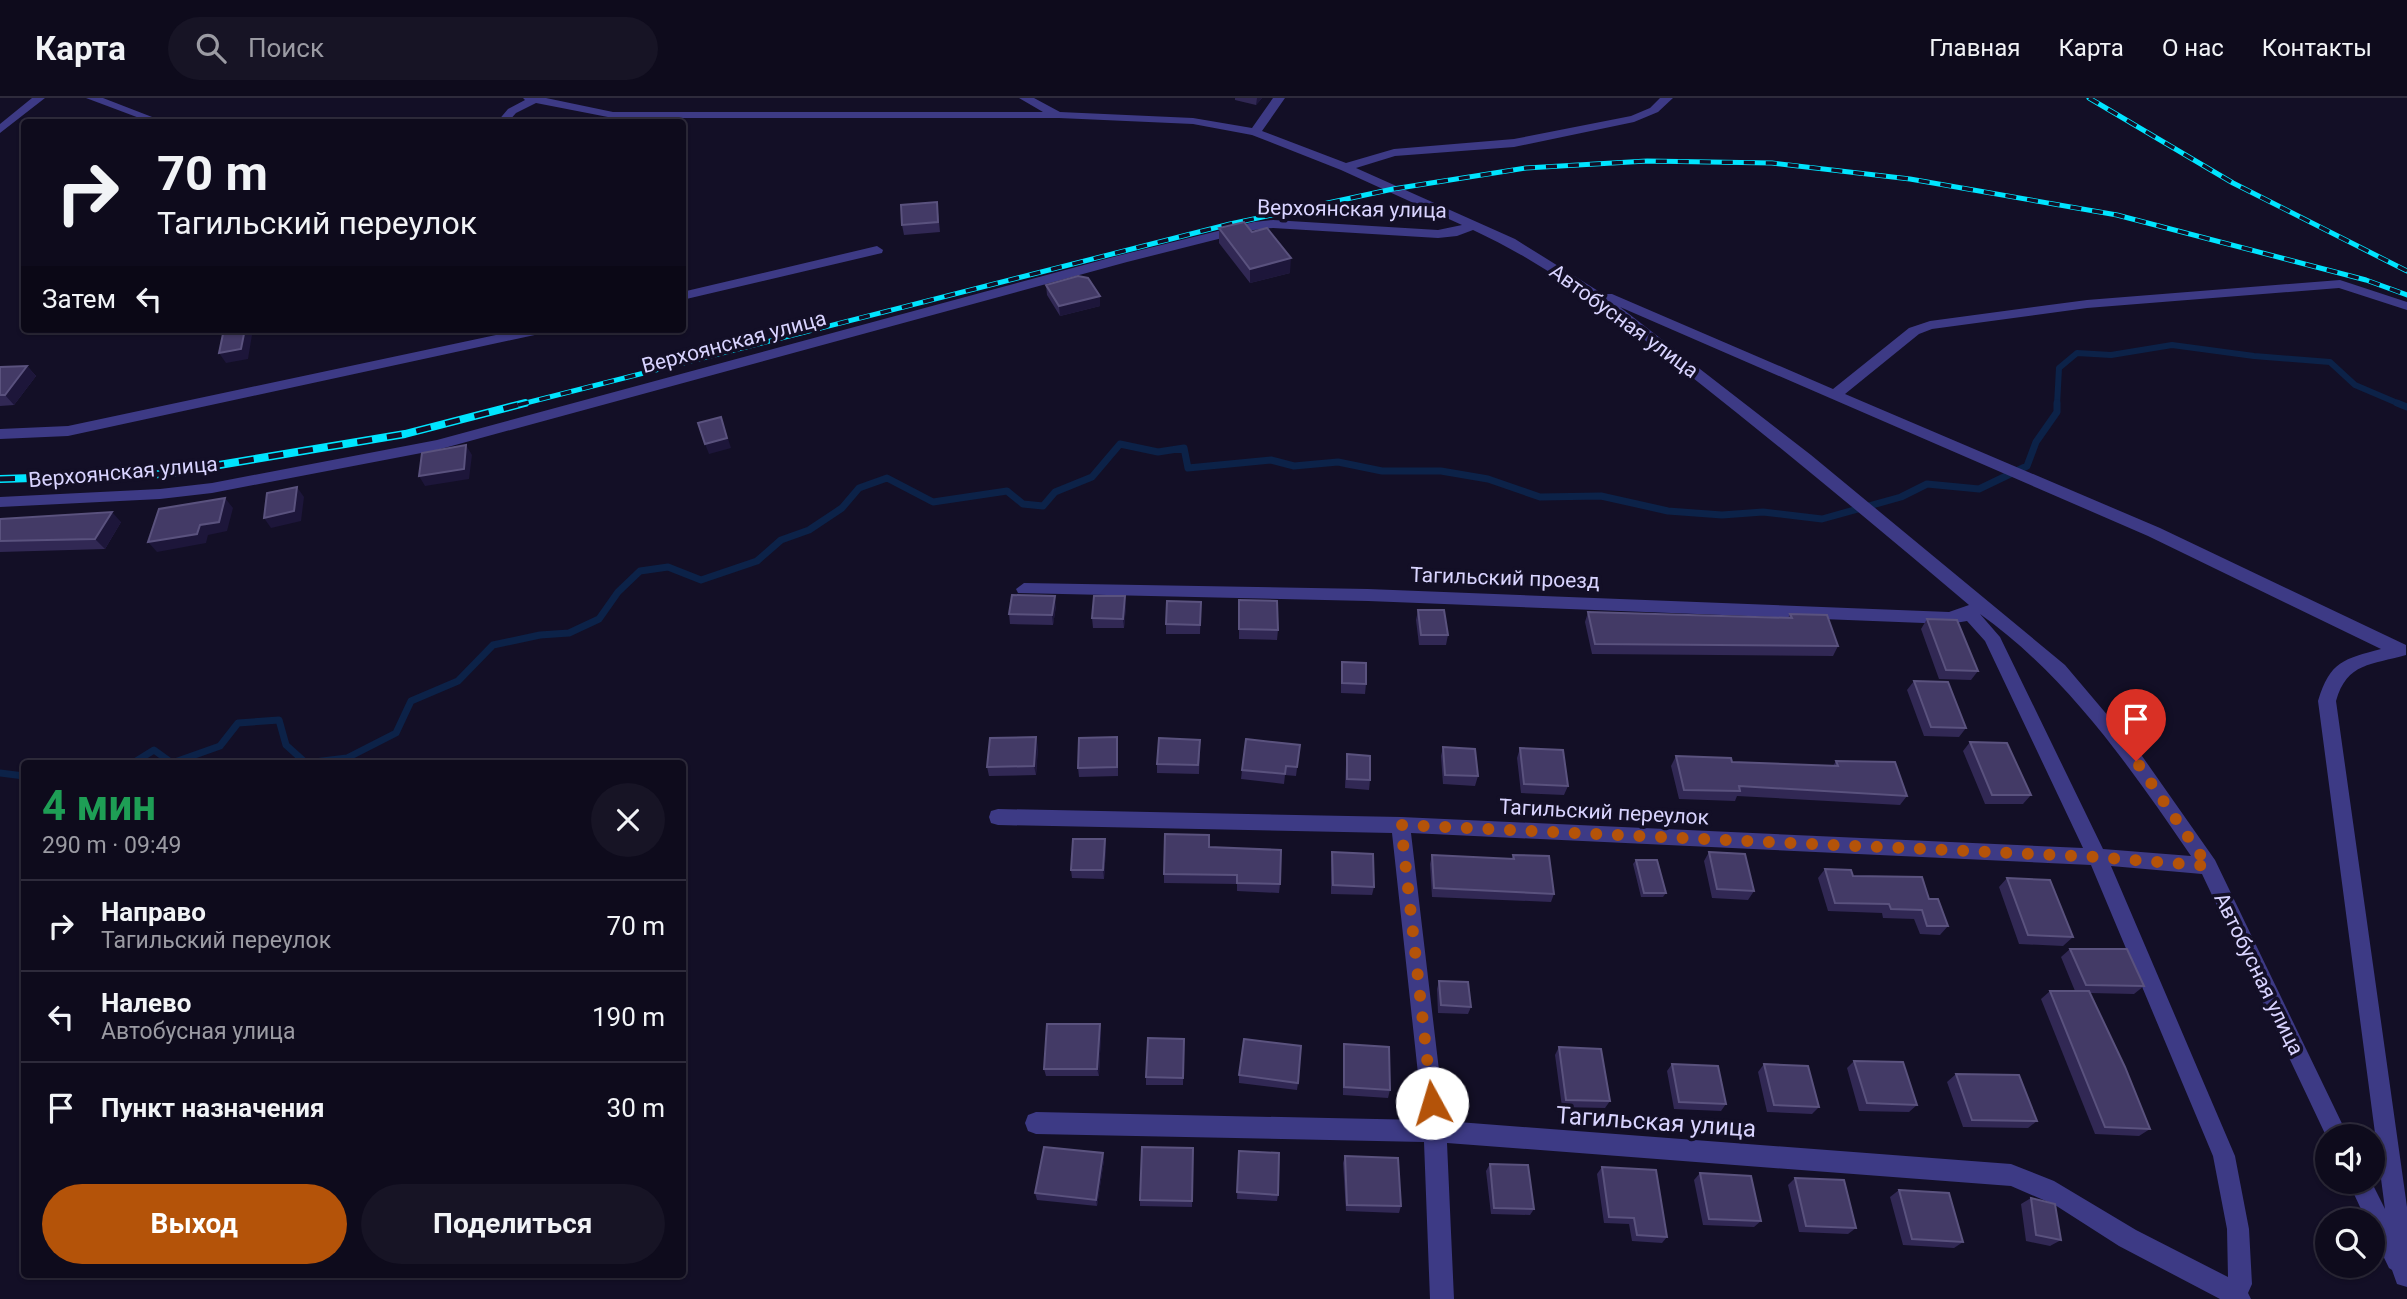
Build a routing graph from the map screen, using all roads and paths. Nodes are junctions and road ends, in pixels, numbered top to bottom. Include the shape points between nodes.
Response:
1 (39, 98) edge
2 (92, 98) edge
3 (1025, 98) edge
4 (1279, 98) edge
5 (1667, 98) edge
6 (533, 99) edge
7 (1059, 115) junction
8 (151, 119) edge
9 (505, 119) edge
10 (0, 130) edge
11 (1255, 132) junction
12 (1345, 167) junction
13 (1475, 224) junction
14 (877, 250) dead end
15 (1585, 287) junction
16 (686, 295) edge
17 (2407, 306) edge
18 (525, 333) edge
19 (1836, 394) junction
20 (0, 433) edge
21 (0, 502) edge
22 (1024, 589) dead end
23 (1976, 609) junction
24 (2403, 652) edge
25 (998, 817) dead end
26 (1401, 825) junction
27 (2097, 857) junction
28 (2208, 866) junction
29 (1036, 1123) dead end
30 (2331, 1124) edge
31 (1435, 1131) junction
32 (2365, 1194) edge
33 (2406, 1279) edge
34 (2237, 1297) edge
35 (1442, 1299) edge

1 - 10 street
2 - 8 street
3 - 7 street
4 - 11 street
5 - 12 street via 1634,119 1514,142 1394,153
6 - 7 street, Автобусная улица via 613,115
6 - 9 street
7 - 11 street, Автобусная улица via 1193,121
11 - 12 street, Автобусная улица
12 - 13 street, Автобусная улица
13 - 15 street, Автобусная улица
13 - 21 street, Верхоянская улица via 1438,234 1254,226 437,445 212,488
14 - 16 street
15 - 19 street
15 - 23 street, Автобусная улица via 1917,549
17 - 19 street via 2340,284 2087,304 1930,325 1914,331
18 - 20 street via 68,431
19 - 24 street via 2154,533
22 - 23 street, Тагильский проезд via 1368,595 1949,618
23 - 27 street
23 - 28 street, Автобусная улица via 2059,670 2136,761
24 - 33 street via 2349,664 2333,680 2327,701
25 - 26 street, Тагильский переулок
26 - 27 street, Тагильский переулок
26 - 31 street
27 - 28 street, Тагильский переулок
27 - 34 street via 2224,1156 2238,1229
28 - 30 street, Автобусная улица
29 - 31 street, Тагильская улица
31 - 34 street, Тагильская улица via 2011,1175 2035,1181
31 - 35 street
32 - 33 street

